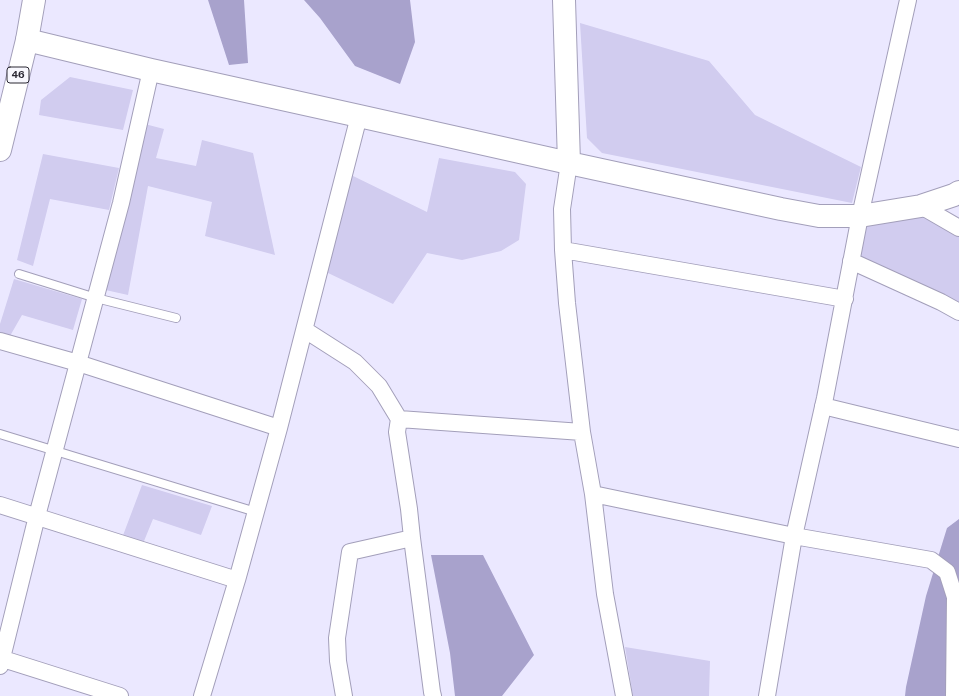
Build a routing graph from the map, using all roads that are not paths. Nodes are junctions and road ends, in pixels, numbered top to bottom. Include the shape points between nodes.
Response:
1 (34, 0) edge
2 (564, 0) edge
3 (908, 0) edge
4 (27, 40) junction
5 (151, 70) junction
6 (359, 116) junction
7 (0, 150) edge
8 (569, 163) junction
9 (959, 192) edge
10 (921, 206) junction
11 (860, 216) junction
12 (959, 228) edge
13 (563, 250) junction
14 (851, 261) junction
15 (19, 274) dead end
16 (96, 298) junction
17 (845, 299) junction
18 (959, 312) edge
19 (176, 318) dead end
20 (304, 330) junction
21 (0, 341) edge
22 (78, 363) junction
23 (823, 406) junction
24 (399, 419) junction
25 (279, 428) junction
26 (582, 432) junction
27 (0, 434) edge
28 (959, 439) edge
29 (54, 451) junction
30 (593, 494) junction
31 (0, 504) edge
32 (256, 512) junction
33 (37, 516) junction
34 (794, 536) junction
35 (412, 538) junction
36 (237, 580) junction
37 (1, 661) edge
38 (120, 696) edge
39 (202, 696) edge
40 (344, 696) edge
41 (433, 696) edge
42 (624, 696) edge
43 (767, 696) edge
44 (954, 696) edge

1 - 4 main road, 46
2 - 8 main road
3 - 11 street
4 - 5 main road
4 - 7 main road, 46
5 - 6 main road
5 - 16 street via 121,203
6 - 8 main road
6 - 20 street
8 - 11 main road via 781,209 820,216
8 - 13 street via 562,209
9 - 10 main road
10 - 11 main road
10 - 12 street
11 - 14 street
13 - 17 street
13 - 26 street
14 - 17 street
14 - 18 street
15 - 16 lane
16 - 19 lane
16 - 22 street
17 - 23 street
20 - 24 street via 355,362 379,386
20 - 25 street
21 - 22 street
22 - 25 street
22 - 29 street
23 - 28 street
23 - 34 street
24 - 26 street
24 - 35 street via 397,432
25 - 32 street
26 - 30 street
27 - 29 lane
29 - 32 lane
29 - 33 street
30 - 34 street
30 - 42 street via 605,594
31 - 33 street
32 - 36 street
33 - 36 street
33 - 37 street
34 - 43 street
34 - 44 street via 930,560 947,572 955,597
35 - 40 street via 350,552 336,638
35 - 41 street
36 - 39 street
37 - 38 street

